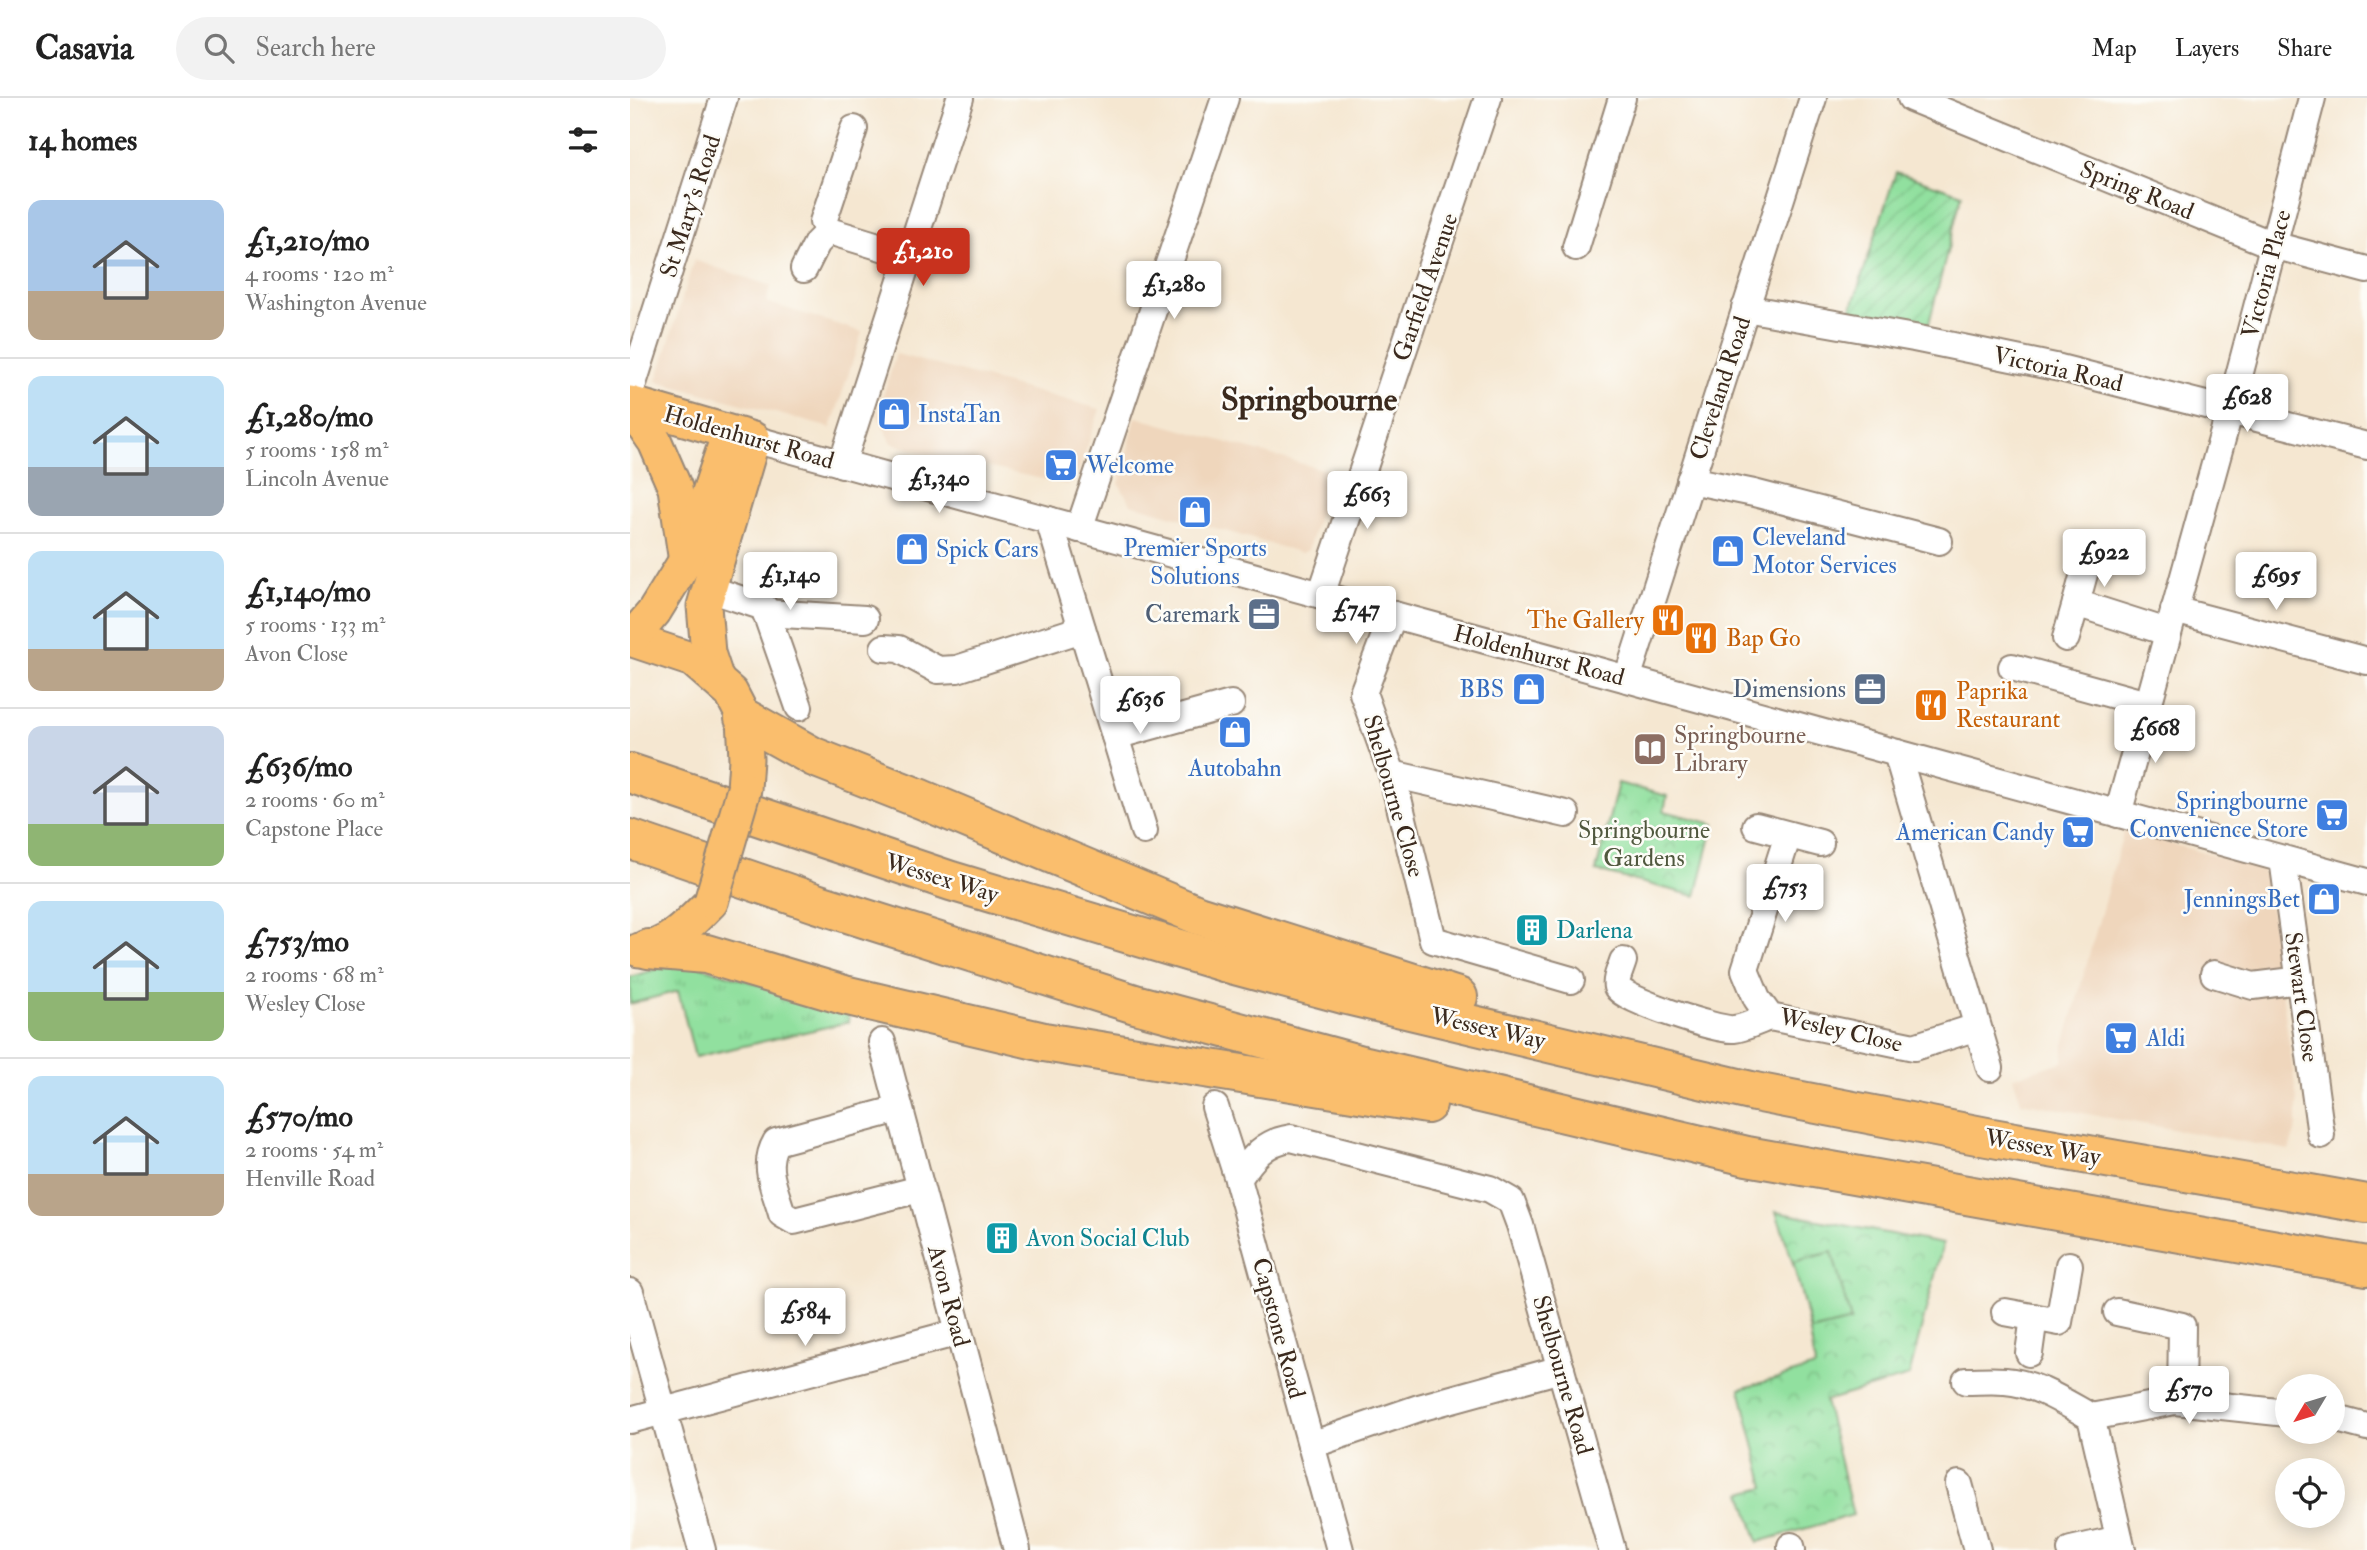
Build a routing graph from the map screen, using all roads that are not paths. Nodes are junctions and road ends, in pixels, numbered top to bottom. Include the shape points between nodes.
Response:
1 (724, 98) edge
2 (960, 98) edge
3 (1225, 98) edge
4 (1488, 98) edge
5 (1622, 98) edge
6 (1813, 98) edge
7 (1912, 98) edge
8 (2312, 98) edge
9 (854, 129) dead end
10 (829, 231) junction
11 (2273, 245) junction
12 (1576, 247) dead end
13 (908, 255) junction
14 (804, 269) dead end
15 (2367, 270) edge
16 (1745, 308) junction
17 (630, 393) edge
18 (630, 404) edge
19 (2230, 410) junction
20 (741, 436) junction
21 (2367, 446) edge
22 (842, 464) junction
23 (1690, 480) junction
24 (1049, 520) junction
25 (1079, 529) junction
26 (1939, 541) dead end
27 (686, 560) junction
28 (2087, 563) dead end
29 (709, 589) junction
30 (1321, 595) junction
31 (2076, 603) junction
32 (766, 613) junction
33 (1394, 615) junction
34 (865, 619) dead end
35 (2171, 621) junction
36 (1082, 629) junction
37 (2066, 638) dead end
38 (630, 639) edge
39 (884, 648) dead end
40 (2367, 661) edge
41 (2012, 667) dead end
42 (1627, 679) junction
43 (717, 680) junction
44 (1231, 704) dead end
45 (2147, 705) junction
46 (800, 707) dead end
47 (744, 719) junction
48 (1115, 736) junction
49 (1897, 753) junction
50 (630, 773) edge
51 (1392, 774) junction
52 (1566, 814) dead end
53 (2118, 814) junction
54 (1756, 826) dead end
55 (1144, 831) dead end
56 (1788, 835) junction
57 (630, 839) edge
58 (1821, 843) dead end
59 (2283, 859) junction
60 (2367, 883) edge
61 (635, 951) edge
62 (1623, 961) dead end
63 (2214, 974) dead end
64 (2300, 980) junction
65 (1571, 981) dead end
66 (1770, 1017) junction
67 (1977, 1027) junction
68 (882, 1042) dead end
69 (1990, 1068) dead end
70 (1755, 1092) junction
71 (1215, 1107) dead end
72 (899, 1109) junction
73 (2320, 1135) dead end
74 (1747, 1156) junction
75 (1238, 1179) junction
76 (920, 1189) junction
77 (2367, 1204) edge
78 (2069, 1265) dead end
79 (2367, 1266) edge
80 (630, 1292) edge
81 (2005, 1312) dead end
82 (2117, 1312) dead end
83 (2034, 1317) junction
84 (959, 1332) junction
85 (2029, 1353) dead end
86 (1561, 1368) junction
87 (1966, 1381) dead end
88 (2181, 1401) junction
89 (663, 1410) junction
90 (2275, 1412) edge
91 (2091, 1417) junction
92 (630, 1420) edge
93 (2345, 1421) edge
94 (2367, 1427) edge
95 (1311, 1445) junction
96 (1959, 1484) dead end
97 (2120, 1544) edge
98 (702, 1550) edge
99 (1017, 1550) edge
100 (1340, 1550) edge
101 (1612, 1550) edge
102 (1977, 1550) edge
103 (2071, 1550) edge

1 - 17 street, St Mary's Road
2 - 13 street
3 - 25 street
4 - 30 street, Garfield Avenue
5 - 12 street
6 - 16 street, Cleveland Road
7 - 11 street, Spring Road
8 - 11 street, Victoria Place
9 - 10 street via 823,222
10 - 13 street
10 - 14 street
11 - 15 street, Spring Road
11 - 19 street, Victoria Place
13 - 22 street
16 - 19 street, Victoria Road via 2060,368
16 - 23 street, Cleveland Road
18 - 20 main road, Holdenhurst Road
18 - 27 main road via 655,442 675,488
19 - 21 street, Victoria Road
19 - 35 street, Victoria Place
20 - 22 street, Holdenhurst Road
20 - 27 main road
20 - 29 main road
22 - 24 street, Holdenhurst Road
23 - 26 street
23 - 42 street, Cleveland Road
24 - 25 street, Holdenhurst Road
24 - 36 street
25 - 30 street, Holdenhurst Road
27 - 38 main road via 654,612
28 - 31 street
29 - 32 street via 764,607
29 - 43 main road via 704,606 708,653
30 - 33 street, Holdenhurst Road
31 - 35 street
31 - 37 street
32 - 34 street
32 - 46 street
33 - 42 street, Holdenhurst Road
33 - 51 street, Shelbourne Close via 1363,694
35 - 40 street
35 - 45 street, Victoria Place
36 - 39 street via 957,669 938,670 899,649
36 - 48 street
38 - 43 main road via 693,660
41 - 45 street
42 - 49 street, Holdenhurst Road
43 - 47 main road via 731,693
44 - 48 street
45 - 53 street, Victoria Place
47 - 61 main road, bridge via 744,789 711,902 673,937
47 - 70 highway via 814,757 1198,915
48 - 55 street
49 - 53 street, Holdenhurst Road
49 - 67 street
50 - 70 highway, Wessex Way via 951,881 1227,963
51 - 52 street
51 - 65 street, Shelbourne Close via 1433,940
53 - 59 street, Holdenhurst Road
54 - 56 street
56 - 58 street
56 - 66 street, Wesley Close via 1745,970
57 - 74 highway via 1135,1004 1366,1066
59 - 60 street, Holdenhurst Road
59 - 64 street, Stewart Close
61 - 74 highway via 706,954 844,995 1044,1042
62 - 66 street via 1616,984 1623,995 1733,1030
63 - 64 street via 2253,985
64 - 73 street, Stewart Close
66 - 67 street, Wesley Close via 1914,1047
67 - 69 street
68 - 72 street, Avon Road
70 - 77 highway, Wessex Way
71 - 75 street, Capstone Road
72 - 76 street, Avon Road
72 - 76 street via 776,1142 768,1167 782,1214 794,1221
74 - 79 highway
75 - 86 street, Shelbourne Road via 1254,1155 1278,1140 1291,1138 1490,1189 1511,1201
75 - 95 street, Capstone Road
76 - 84 street, Avon Road
78 - 83 street via 2059,1322
80 - 89 street
81 - 83 street
82 - 88 street via 2182,1326
83 - 85 street
84 - 89 street
84 - 99 street, Avon Road
86 - 95 street via 1419,1408
86 - 101 street, Shelbourne Road
87 - 91 street via 2025,1384
88 - 90 street
88 - 91 street
89 - 92 street
89 - 98 street
91 - 97 street
93 - 94 street
95 - 100 street, Capstone Road
96 - 102 street
97 - 103 street

